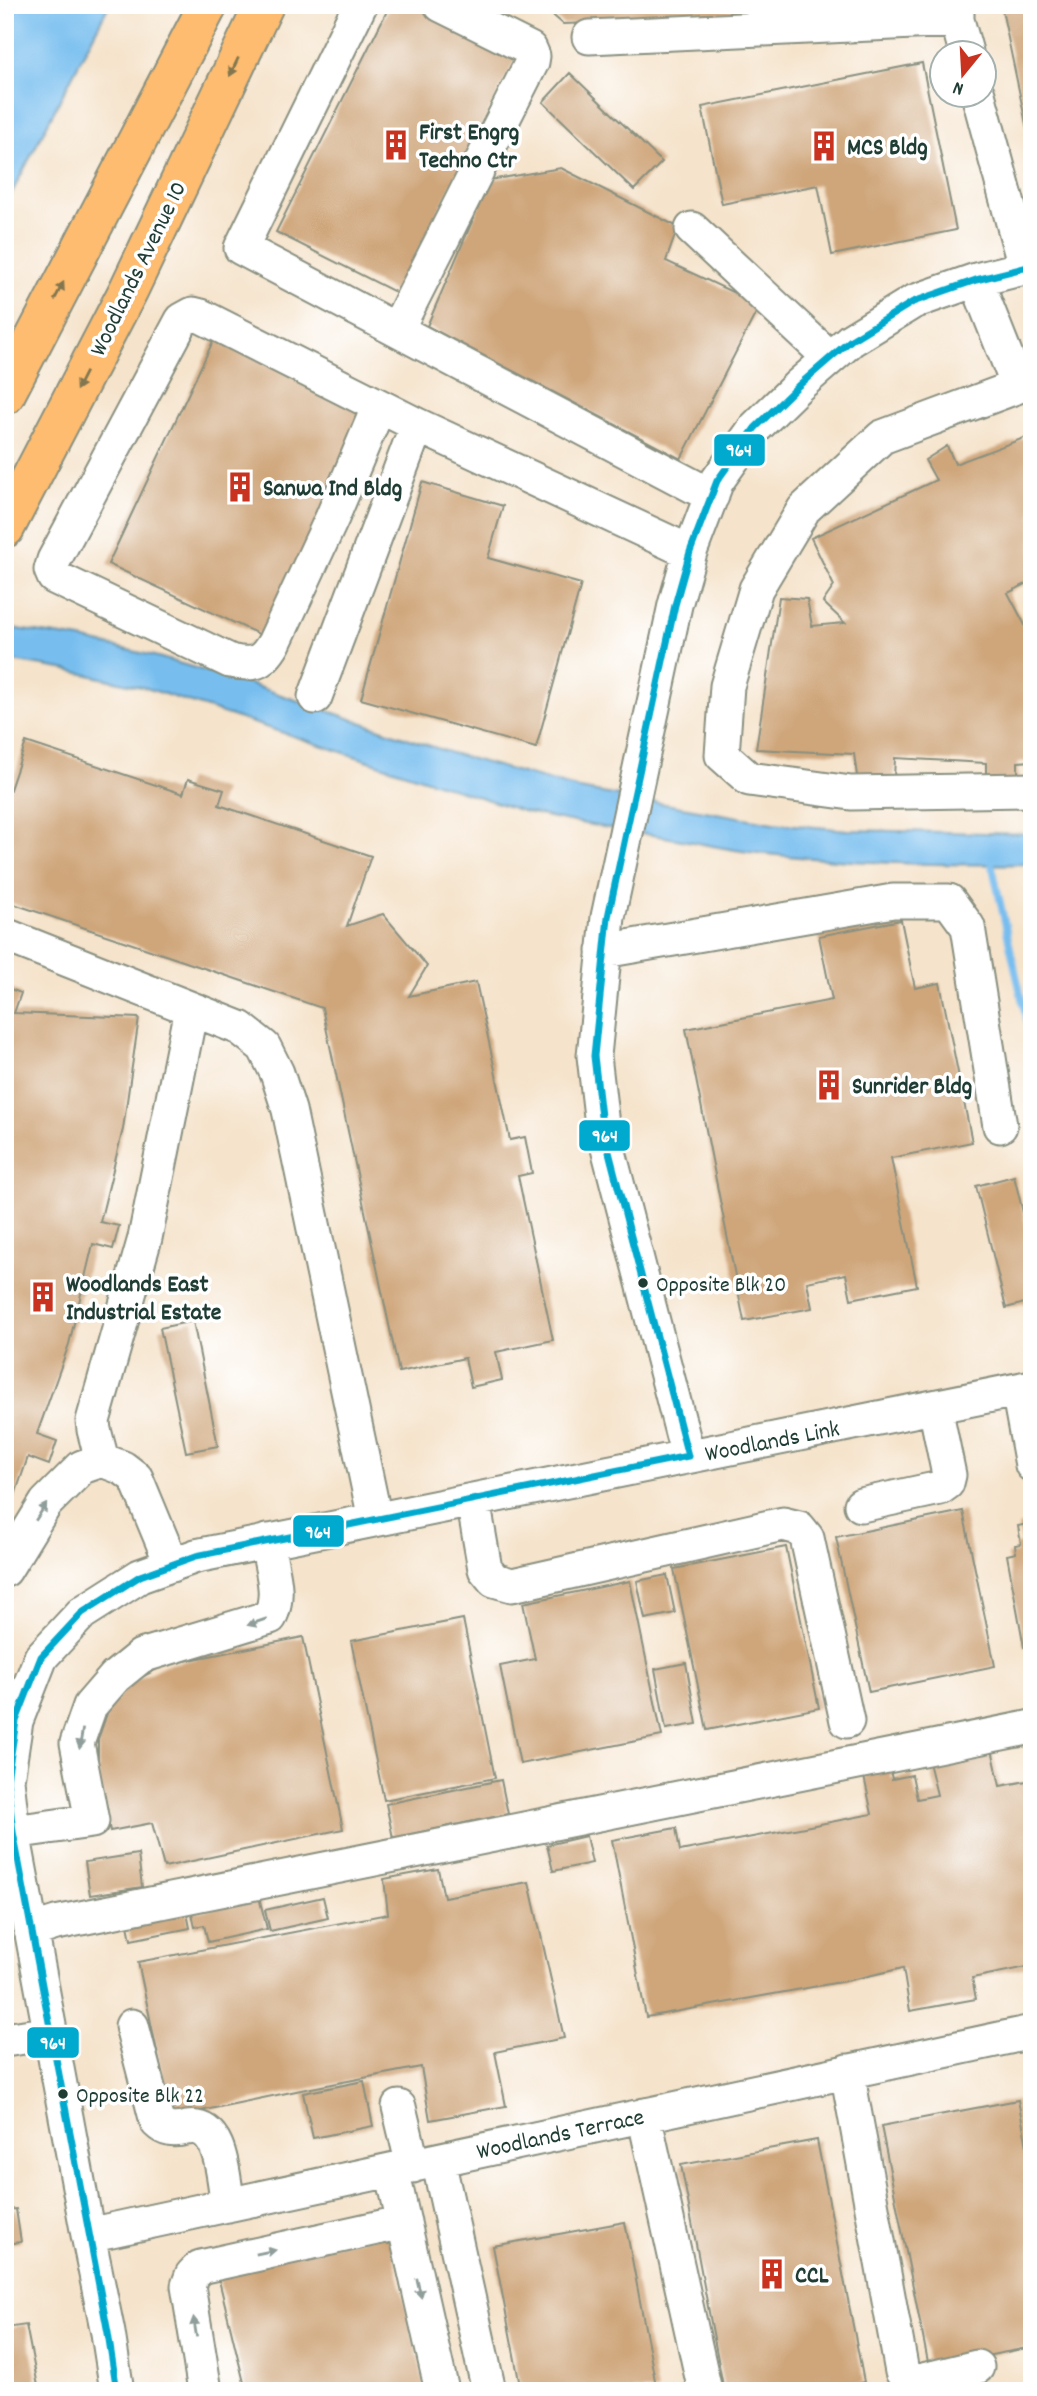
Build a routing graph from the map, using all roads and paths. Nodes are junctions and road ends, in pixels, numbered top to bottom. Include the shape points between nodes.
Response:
1 (208, 5) edge
2 (264, 5) edge
3 (360, 5) edge
4 (440, 5) edge
5 (957, 13) edge
6 (589, 37) dead end
7 (963, 38) edge
8 (984, 108) edge
9 (1018, 191) edge
10 (692, 229) dead end
11 (1029, 267) edge
12 (976, 279) junction
13 (397, 329) junction
14 (830, 358) junction
15 (1025, 384) edge
16 (5, 395) edge
17 (379, 406) junction
18 (417, 425) junction
19 (712, 496) junction
20 (5, 528) edge
21 (690, 552) junction
22 (316, 697) dead end
23 (1032, 790) edge
24 (5, 935) edge
25 (604, 951) junction
26 (191, 1009) junction
27 (1000, 1126) dead end
28 (1025, 1389) edge
29 (935, 1407) junction
30 (688, 1456) junction
31 (102, 1460) junction
32 (1032, 1465) edge
33 (473, 1500) junction
34 (861, 1505) dead end
35 (375, 1519) junction
36 (267, 1541) junction
37 (172, 1565) junction
38 (5, 1570) edge
39 (848, 1721) dead end
40 (1032, 1727) edge
41 (13, 1832) junction
42 (31, 1931) junction
43 (132, 2026) dead end
44 (1032, 2032) edge
45 (50, 2033) junction
46 (5, 2040) edge
47 (847, 2071) junction
48 (398, 2107) dead end
49 (644, 2115) junction
50 (414, 2165) junction
51 (228, 2205) junction
52 (404, 2222) junction
53 (88, 2235) junction
54 (977, 2367) dead end
55 (117, 2391) edge
56 (205, 2391) edge
57 (442, 2391) edge
58 (489, 2391) edge
59 (705, 2391) edge

16 -> 1 main road
2 -> 20 main road, Woodlands Avenue 10 via 129,289
3 - 13 street via 242,248
4 - 13 street via 530,49 533,56
5 - 6 street
5 - 7 street
8 - 9 street
9 - 11 street
10 - 14 street
11 - 12 street
12 - 14 street via 913,302
12 - 15 street
13 - 19 street
14 - 19 street via 755,428 717,481
15 - 23 street via 882,437 804,509 756,589 727,686 723,755 750,779 851,793
17 - 17 street via 193,314 182,320 54,560 54,577 229,661 246,665 258,661 266,656 280,630
17 - 18 street
18 - 21 street
18 - 22 street
19 - 21 street
21 - 25 street via 625,835
24 - 26 street
25 - 27 street via 893,901 949,901 968,927
25 - 30 street via 594,1056 602,1125
26 - 31 street via 145,1238 93,1421
26 - 35 street via 240,1028 264,1047 277,1073 289,1110
28 - 29 street, Woodlands Link
28 - 32 street
29 - 30 street, Woodlands Link
29 - 34 street via 947,1483
30 - 33 street, Woodlands Link
31 - 37 street via 136,1478
38 -> 31 street via 46,1503 82,1467
33 - 35 street, Woodlands Link
33 - 39 street via 485,1569 494,1580 512,1585 783,1524 799,1528 807,1538
35 - 36 street, Woodlands Link
36 - 37 street, Woodlands Link
36 -> 41 street via 277,1589 270,1617 141,1657 115,1678 90,1706 78,1743 91,1822
37 - 41 street, Woodlands Link via 140,1577 82,1613 41,1657 16,1721 7,1780
40 - 42 street
41 - 42 street, Woodlands Link
42 - 45 street, Woodlands Link
43 - 51 street via 157,2122 164,2129 196,2126 210,2134 217,2145
44 - 47 street, Woodlands Terrace
45 - 46 street
45 - 53 street, Woodlands Link
47 - 49 street, Woodlands Terrace
47 - 54 street via 902,2372 919,2381
48 - 50 street
49 - 50 street, Woodlands Terrace
49 - 59 street
50 - 51 street, Woodlands Terrace
50 - 52 street
50 - 58 street
51 - 53 street, Woodlands Terrace
56 -> 52 street via 188,2286 200,2267
52 -> 57 street
53 - 55 street, Woodlands Link

